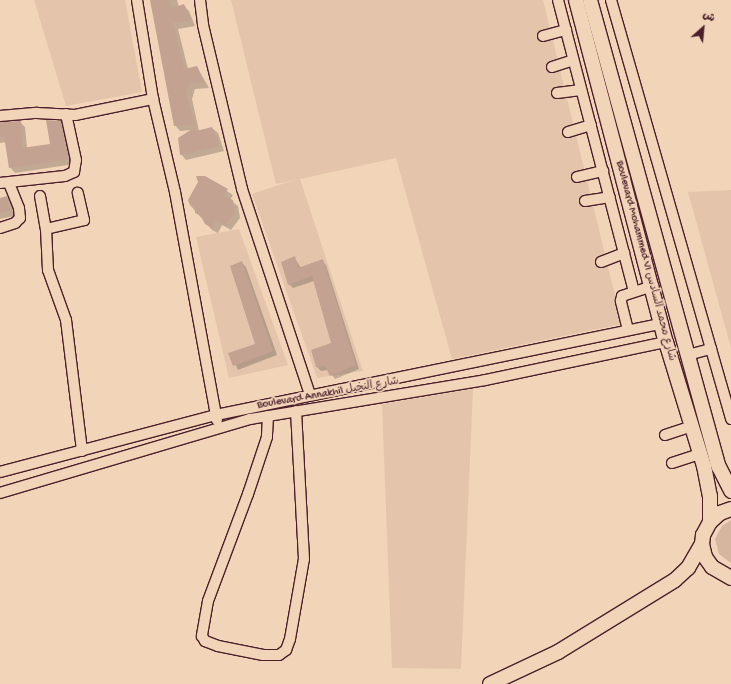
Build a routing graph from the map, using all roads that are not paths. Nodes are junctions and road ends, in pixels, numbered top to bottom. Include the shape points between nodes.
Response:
1 (137, 0) edge
2 (200, 0) edge
3 (558, 0) edge
4 (576, 0) edge
5 (590, 0) edge
6 (611, 0) edge
7 (566, 30) junction
8 (544, 36) dead end
9 (573, 60) junction
10 (552, 67) dead end
11 (581, 90) junction
12 (557, 93) dead end
13 (154, 99) junction
14 (66, 114) junction
15 (0, 116) edge
16 (591, 125) junction
17 (568, 132) dead end
18 (603, 171) junction
19 (577, 177) dead end
20 (5, 183) edge
21 (78, 193) dead end
22 (40, 196) dead end
23 (610, 197) junction
24 (585, 201) dead end
25 (0, 228) edge
26 (46, 229) junction
27 (624, 253) junction
28 (601, 262) dead end
29 (653, 286) junction
30 (634, 290) junction
31 (663, 323) junction
32 (628, 330) junction
33 (666, 342) junction
34 (711, 349) junction
35 (688, 355) junction
36 (310, 395) junction
37 (296, 412) junction
38 (216, 415) junction
39 (268, 416) junction
40 (731, 419) edge
41 (692, 426) junction
42 (218, 427) junction
43 (665, 435) dead end
44 (82, 451) junction
45 (700, 454) junction
46 (672, 463) dead end
47 (0, 472) edge
48 (731, 491) edge
49 (0, 493) edge
50 (731, 509) edge
51 (710, 522) junction
52 (702, 544) junction
53 (729, 578) edge
54 (490, 684) edge

1 - 13 street
2 - 36 street via 203,25 242,189
3 - 7 street
4 - 29 highway, Boulevard Mohammed VI شارع محمد السادس
5 - 35 highway, Boulevard Mohammed VI شارع محمد السادس
6 - 34 street
7 - 8 street
7 - 9 street
9 - 10 street
9 - 11 street
11 - 12 street
11 - 16 street
13 - 14 street
13 - 38 street via 175,192
14 - 15 street
14 - 20 street via 76,160 74,172 65,176
16 - 17 street
16 - 18 street
18 - 19 street
18 - 23 street
20 - 25 street via 19,208 20,218 15,223
21 - 26 street via 84,220
22 - 26 street
23 - 24 street
23 - 27 street
26 - 44 street via 48,270 66,320
27 - 28 street
27 - 30 street
29 - 30 street
29 - 31 highway, Boulevard Mohammed VI شارع محمد السادس
30 - 32 street via 622,296 621,301
31 - 32 street, Boulevard Annakhil شارع النخيل
31 - 33 highway, Boulevard Mohammed VI شارع محمد السادس
32 - 36 street, Boulevard Annakhil شارع النخيل
33 - 37 street, Boulevard Annakhil شارع النخيل via 485,380
33 - 41 highway, Boulevard Mohammed VI شارع محمد السادس
34 - 35 street
34 - 40 street
35 - 48 highway, Boulevard Mohammed VI شارع محمد السادس via 719,467
36 - 38 street, Boulevard Annakhil شارع النخيل
37 - 39 street, Boulevard Annakhil شارع النخيل
37 - 39 street via 304,559 290,639 286,650 279,655 263,655 218,646 205,641 202,636 208,601 267,437
38 - 42 street
38 - 44 street, Boulevard Annakhil شارع النخيل
39 - 42 street, Boulevard Annakhil شارع النخيل
41 - 43 street
41 - 45 highway, Boulevard Mohammed VI شارع محمد السادس
42 - 49 street, Boulevard Annakhil شارع النخيل
44 - 47 street, Boulevard Annakhil شارع النخيل
45 - 46 street
45 - 51 highway, Boulevard Mohammed VI شارع محمد السادس via 710,496
50 - 51 highway via 720,513
51 - 52 highway via 703,535
52 - 53 highway via 709,564
52 - 54 highway via 688,568 675,580 558,652

